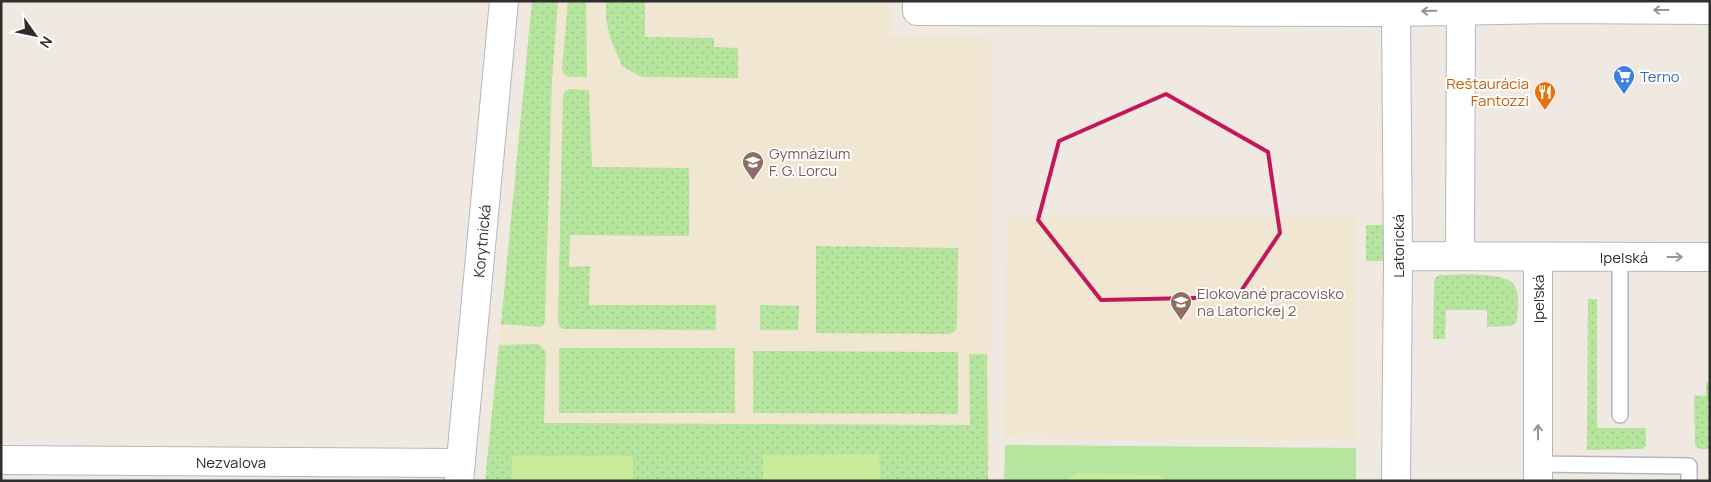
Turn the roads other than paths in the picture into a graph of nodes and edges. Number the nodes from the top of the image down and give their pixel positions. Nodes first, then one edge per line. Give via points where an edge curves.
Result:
1 (504, 1) edge
2 (916, 1) edge
3 (1505, 6) edge
4 (1698, 7) edge
5 (1461, 10) junction
6 (1396, 12) junction
7 (1398, 256) junction
8 (1460, 256) junction
9 (1538, 257) junction
10 (1620, 257) junction
11 (1710, 257) edge
12 (1620, 415) dead end
13 (1, 460) edge
14 (460, 472) edge
15 (1538, 472) edge
16 (1631, 473) edge
17 (1396, 481) edge
18 (1689, 481) edge

1 - 14 street, Korytnická
2 - 6 street via 917,11
4 -> 3 street
3 - 5 street
5 -> 6 street
5 - 8 street
6 - 7 street, Latorická
7 - 8 street, Ipeľská
7 - 17 street, Latorická
8 - 9 street, Ipeľská
9 - 10 street, Ipelská
15 -> 9 street, Ipeľská
10 -> 11 street, Ipelská
10 - 12 lane
13 - 14 street, Nezvalova
15 - 16 lane
16 - 18 lane via 1689,466

